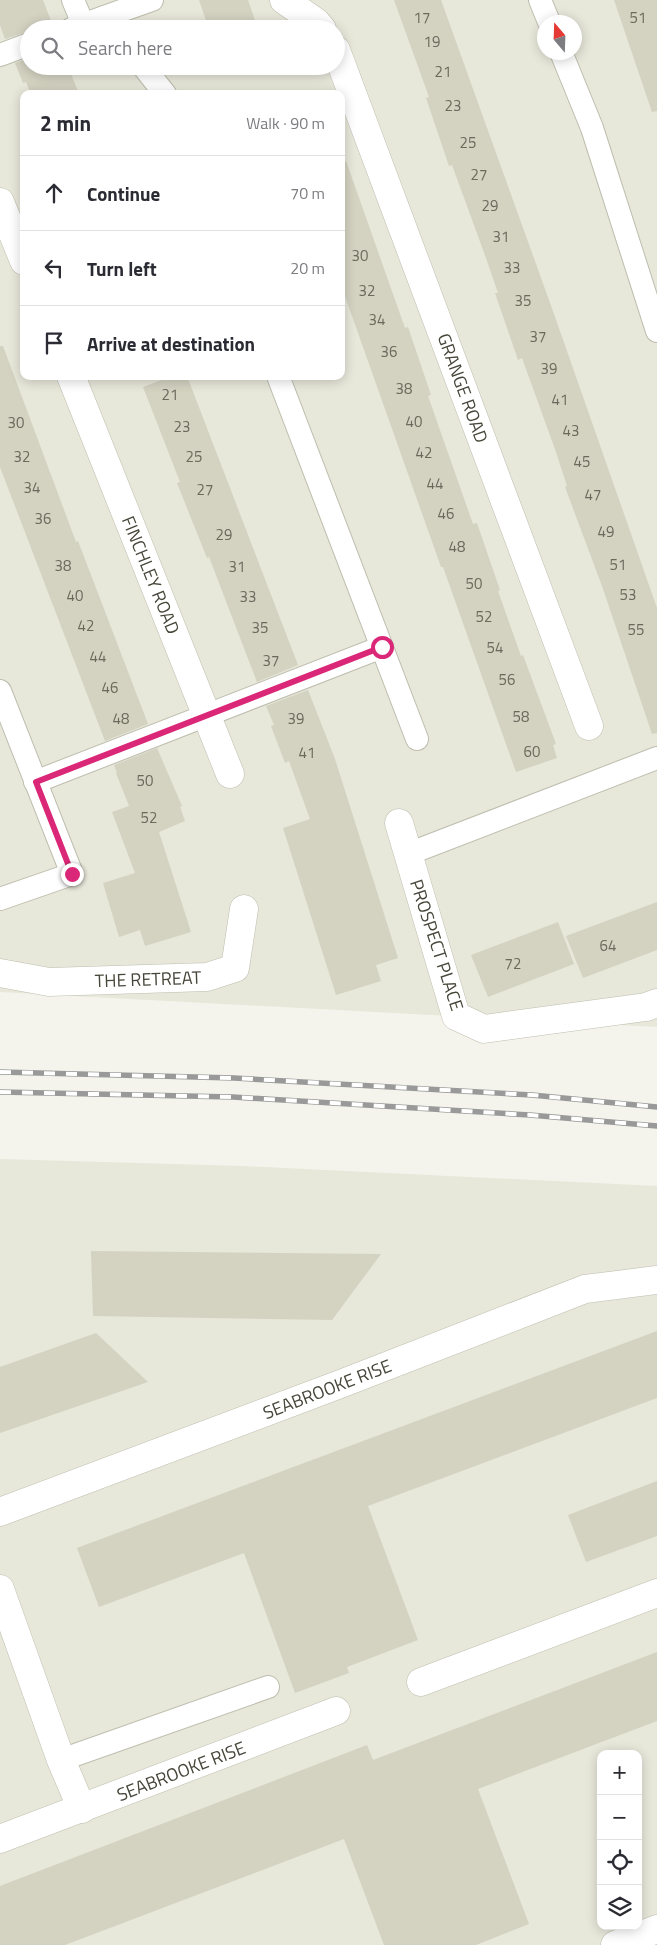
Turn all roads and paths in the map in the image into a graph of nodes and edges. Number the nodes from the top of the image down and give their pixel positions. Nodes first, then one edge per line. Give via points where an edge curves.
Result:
1 (73, 0) edge
2 (152, 0) edge
3 (284, 0) edge
4 (540, 0) edge
5 (546, 15) edge
6 (89, 20) edge
7 (105, 20) edge
8 (313, 20) edge
9 (20, 47) edge
10 (0, 55) edge
11 (564, 60) edge
12 (345, 74) edge
13 (150, 75) edge
14 (162, 90) edge
15 (0, 202) edge
16 (20, 251) edge
17 (657, 331) edge
18 (72, 380) edge
19 (280, 380) edge
20 (382, 647) junction
21 (0, 691) edge
22 (208, 714) junction
23 (589, 726) dead end
24 (417, 739) dead end
25 (657, 758) edge
26 (230, 774) dead end
27 (36, 782) junction
28 (399, 823) dead end
29 (408, 854) junction
30 (0, 899) edge
31 (244, 909) dead end
32 (0, 973) edge
33 (657, 1002) edge
34 (657, 1280) edge
35 (0, 1512) edge
36 (0, 1589) edge
37 (657, 1593) edge
38 (421, 1682) dead end
39 (268, 1687) dead end
40 (336, 1711) dead end
41 (61, 1760) junction
42 (82, 1809) junction
43 (0, 1839) edge
44 (657, 1929) edge
45 (616, 1945) edge

1 - 6 lane
2 - 7 lane
3 - 8 street
4 - 5 lane
9 - 10 lane
11 - 17 lane via 592,128
12 - 23 street, GRANGE ROAD
13 - 14 lane
15 - 16 street
18 - 22 street, FINCHLEY ROAD
19 - 20 lane
20 - 22 lane
20 - 24 lane
21 - 27 lane
22 - 26 street, FINCHLEY ROAD
22 - 27 lane
25 - 29 lane
27 - 30 lane via 72,874
28 - 29 street, PROSPECT PLACE
29 - 33 street, PROSPECT PLACE via 456,1016 484,1029 646,1007
31 - 32 street, THE RETREAT via 235,968 207,977 49,982
34 - 35 street, SEABROOKE RISE via 585,1288
36 - 41 street
37 - 38 street
39 - 41 lane
40 - 42 street, SEABROOKE RISE
41 - 42 street
42 - 43 street, SEABROOKE RISE
44 - 45 street

